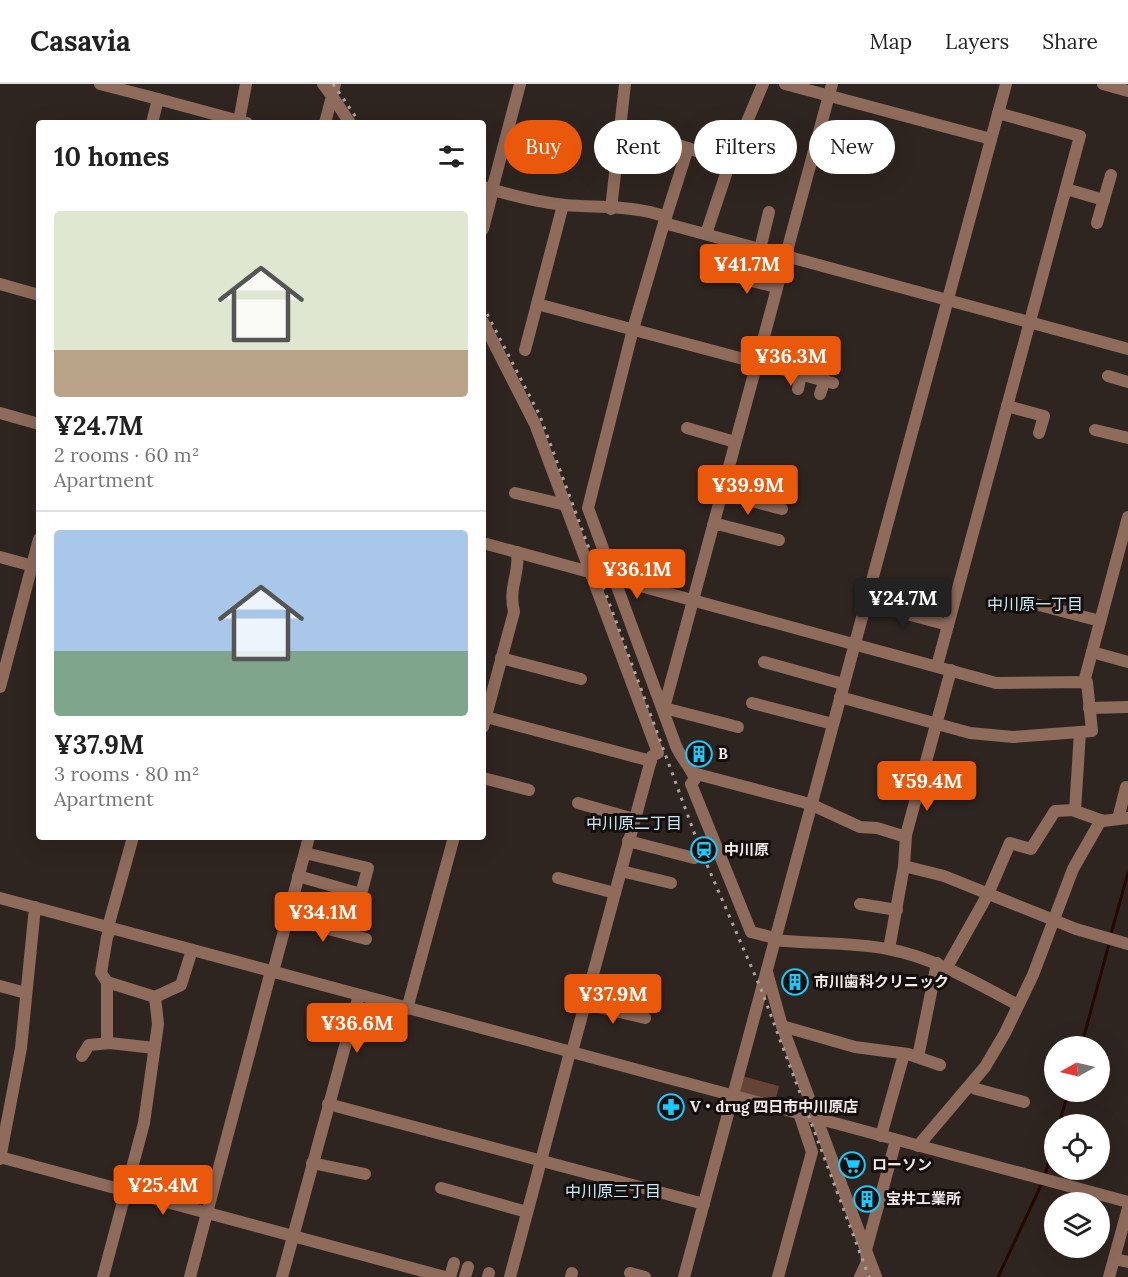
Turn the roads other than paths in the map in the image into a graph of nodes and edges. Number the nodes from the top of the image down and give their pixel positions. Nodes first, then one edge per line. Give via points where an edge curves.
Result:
1 (100, 84) edge
2 (246, 84) edge
3 (323, 84) edge
4 (520, 84) edge
5 (625, 84) edge
6 (764, 84) edge
7 (785, 84) edge
8 (1006, 84) edge
9 (1104, 84) edge
10 (333, 90) edge
11 (830, 90) edge
12 (1128, 91) edge
13 (158, 99) junction
14 (998, 113) junction
15 (153, 120) edge
16 (236, 120) edge
17 (243, 120) edge
18 (326, 120) edge
19 (348, 120) edge
20 (620, 120) edge
21 (748, 120) edge
22 (991, 139) junction
23 (682, 147) edge
24 (688, 148) junction
25 (694, 150) edge
26 (615, 174) edge
27 (726, 174) edge
28 (1111, 175) dead end
29 (489, 189) edge
30 (1066, 189) junction
31 (1104, 200) junction
32 (563, 205) junction
33 (611, 209) junction
34 (486, 210) edge
35 (770, 212) dead end
36 (665, 220) junction
37 (1097, 223) dead end
38 (706, 234) junction
39 (760, 249) junction
40 (784, 256) junction
41 (725, 274) dead end
42 (0, 284) edge
43 (776, 287) junction
44 (36, 294) edge
45 (948, 300) junction
46 (537, 304) junction
47 (1030, 322) junction
48 (486, 328) edge
49 (633, 329) junction
50 (1128, 349) edge
51 (525, 350) dead end
52 (756, 362) junction
53 (801, 374) junction
54 (1108, 376) dead end
55 (1128, 382) edge
56 (798, 389) dead end
57 (820, 394) dead end
58 (1007, 406) junction
59 (0, 413) edge
60 (36, 423) edge
61 (687, 428) dead end
62 (1095, 430) dead end
63 (1039, 433) dead end
64 (1128, 438) edge
65 (735, 442) junction
66 (514, 493) dead end
67 (722, 493) junction
68 (566, 505) junction
69 (782, 509) dead end
70 (1128, 517) edge
71 (713, 525) junction
72 (779, 540) dead end
73 (486, 544) edge
74 (1124, 546) edge
75 (36, 552) edge
76 (517, 552) junction
77 (0, 557) edge
78 (33, 566) junction
79 (589, 572) junction
80 (615, 578) junction
81 (693, 600) junction
82 (1020, 600) dead end
83 (866, 603) junction
84 (1100, 621) junction
85 (948, 625) junction
86 (855, 645) junction
87 (1092, 652) junction
88 (501, 658) junction
89 (764, 662) dead end
90 (1128, 662) edge
91 (937, 666) junction
92 (951, 670) junction
93 (581, 679) dead end
94 (1084, 682) junction
95 (843, 684) junction
96 (0, 687) edge
97 (840, 697) junction
98 (752, 703) dead end
99 (1128, 707) edge
100 (664, 708) junction
101 (1089, 708) junction
102 (486, 714) edge
103 (486, 722) edge
104 (832, 724) junction
105 (935, 724) junction
106 (738, 727) dead end
107 (1080, 732) junction
108 (651, 761) junction
109 (693, 773) junction
110 (486, 779) edge
111 (1126, 787) dead end
112 (529, 790) dead end
113 (578, 803) dead end
114 (810, 804) junction
115 (1075, 810) junction
116 (634, 819) junction
117 (1123, 819) edge
118 (1101, 820) junction
119 (906, 837) junction
120 (132, 840) edge
121 (308, 840) edge
122 (453, 840) edge
123 (628, 841) junction
124 (305, 853) junction
125 (694, 858) dead end
126 (904, 866) junction
127 (621, 871) junction
128 (298, 876) junction
129 (558, 878) dead end
130 (671, 883) dead end
131 (615, 893) junction
132 (987, 896) junction
133 (0, 898) edge
134 (860, 904) dead end
135 (35, 907) junction
136 (897, 910) junction
137 (287, 918) junction
138 (1053, 921) junction
139 (110, 928) junction
140 (366, 939) dead end
141 (775, 939) junction
142 (1128, 944) edge
143 (890, 949) junction
144 (192, 950) junction
145 (942, 965) junction
146 (272, 971) junction
147 (767, 972) junction
148 (107, 982) junction
149 (0, 986) edge
150 (26, 993) junction
151 (359, 995) junction
152 (155, 997) junction
153 (586, 1004) junction
154 (1018, 1005) junction
155 (407, 1009) junction
156 (645, 1018) dead end
157 (782, 1026) junction
158 (107, 1043) junction
159 (154, 1048) junction
160 (571, 1052) junction
161 (904, 1054) junction
162 (82, 1056) dead end
163 (918, 1057) junction
164 (940, 1065) dead end
165 (971, 1085) junction
166 (732, 1095) junction
167 (1024, 1102) dead end
168 (328, 1104) junction
169 (799, 1113) junction
170 (818, 1119) junction
171 (881, 1136) junction
172 (896, 1140) junction
173 (918, 1146) junction
174 (0, 1158) edge
175 (312, 1162) junction
176 (541, 1162) junction
177 (365, 1174) dead end
178 (441, 1188) dead end
179 (127, 1191) junction
180 (1128, 1202) edge
181 (704, 1204) junction
182 (1128, 1208) edge
183 (527, 1212) junction
184 (208, 1213) junction
185 (1125, 1234) edge
186 (293, 1236) junction
187 (866, 1250) junction
188 (1114, 1258) junction
189 (1128, 1262) edge
190 (454, 1263) dead end
191 (630, 1273) dead end
192 (422, 1274) edge
193 (103, 1277) edge
194 (190, 1277) edge
195 (282, 1277) edge
196 (445, 1277) edge
197 (450, 1277) edge
198 (510, 1277) edge
199 (645, 1277) edge
200 (684, 1277) edge
201 (778, 1277) edge
202 (860, 1277) edge
203 (876, 1277) edge
204 (1109, 1277) edge

1 - 13 street
2 - 17 street
3 - 10 street
4 - 29 street
5 - 20 street
6 - 21 street
7 - 11 street
8 - 14 street
9 - 12 street
10 - 18 street
10 - 19 street
11 - 22 street
11 - 40 street
13 - 15 street
13 - 16 street
14 - 22 street
14 - 30 street via 1080,136
22 - 45 street
23 - 24 street
24 - 25 street
24 - 36 street
26 - 33 street
27 - 38 street
28 - 31 street
29 - 32 street
29 - 34 street
30 - 31 street
30 - 47 street
31 - 37 street
32 - 33 street
32 - 46 street
33 - 36 street via 649,210
35 - 39 street
36 - 38 street
36 - 49 street
38 - 39 street
39 - 40 street
40 - 43 street
40 - 45 street
41 - 43 street
42 - 44 street
43 - 52 street
45 - 47 street
45 - 83 street
46 - 49 street
46 - 51 street
47 - 50 street
47 - 58 street
48 - 68 street via 535,424
49 - 52 street
49 - 80 street via 588,506
52 - 53 street
52 - 65 street
53 - 56 street
53 - 57 street via 829,381
54 - 55 street
58 - 63 street via 1044,416
58 - 85 street
59 - 60 street
61 - 65 street
62 - 64 street
65 - 67 street
66 - 68 street
67 - 69 street
67 - 71 street
68 - 79 street
70 - 74 street
71 - 72 street
71 - 81 street
73 - 76 street
74 - 84 street
75 - 78 street
76 - 79 street
76 - 88 street via 510,597 514,612
77 - 78 street
78 - 96 street
79 - 80 street
79 - 108 street via 658,753
80 - 81 street
80 - 100 street
81 - 86 street
81 - 100 street
82 - 84 street
83 - 85 street
83 - 86 street
84 - 87 street
85 - 91 street
86 - 91 street
86 - 95 street
87 - 90 street
87 - 94 street
88 - 93 street
88 - 102 street
89 - 95 street
91 - 92 street
92 - 94 street via 996,683
92 - 105 street
94 - 101 street
95 - 97 street
97 - 104 street
97 - 105 street
98 - 104 street
99 - 101 street
100 - 106 street
100 - 109 street via 681,757
101 - 107 street via 1092,731
103 - 108 street
104 - 114 street
105 - 107 street via 995,736
105 - 119 street
107 - 115 street
108 - 116 street
109 - 114 street
109 - 141 street via 691,784 751,932
110 - 112 street
111 - 117 street
113 - 116 street
114 - 119 street via 860,827
114 - 141 street
115 - 118 street
115 - 132 street via 1055,811 1031,849 1011,843
116 - 123 street
117 - 118 street
118 - 138 street via 1073,869
119 - 126 street
120 - 139 street
121 - 124 street
122 - 155 street
123 - 125 street
123 - 127 street
124 - 128 street
124 - 128 street via 368,868 361,894
126 - 132 street via 944,876
126 - 136 street
127 - 130 street
127 - 131 street
128 - 137 street
129 - 131 street
131 - 153 street
132 - 138 street
132 - 145 street
133 - 135 street
134 - 136 street
135 - 139 street
135 - 150 street
136 - 143 street
137 - 140 street
137 - 146 street
138 - 142 street
138 - 154 street
139 - 144 street
139 - 148 street via 101,973
141 - 143 street
141 - 147 street
143 - 145 street
144 - 146 street
144 - 152 street via 181,985
145 - 154 street
145 - 163 street
146 - 151 street
146 - 184 street
147 - 157 street
147 - 166 street
148 - 152 street
148 - 158 street
149 - 150 street
150 - 174 street via 15,1090
151 - 155 street
151 - 168 street
152 - 159 street via 158,1024
153 - 156 street
153 - 160 street
154 - 165 street via 986,1067
155 - 160 street
157 - 161 street via 855,1047
157 - 170 street
158 - 159 street
158 - 162 street via 86,1046
159 - 179 street via 144,1123
160 - 166 street
160 - 176 street
161 - 163 street
161 - 171 street
163 - 164 street
165 - 167 street
165 - 173 street
166 - 169 street
166 - 181 street
168 - 175 street
168 - 176 street
169 - 170 street
169 - 201 street via 812,1152
170 - 171 street
170 - 187 street
171 - 172 street
172 - 173 street
172 - 187 street
173 - 180 street
174 - 179 street
175 - 177 street
175 - 186 street
176 - 181 street
176 - 183 street
178 - 183 street
179 - 184 street
179 - 193 street
181 - 200 street
182 - 185 street
183 - 198 street
184 - 186 street
184 - 194 street
185 - 188 street
186 - 192 street
186 - 195 street
187 - 202 street via 867,1262
187 - 203 street
188 - 189 street
188 - 204 street
190 - 197 street
191 - 199 street
192 - 196 street

